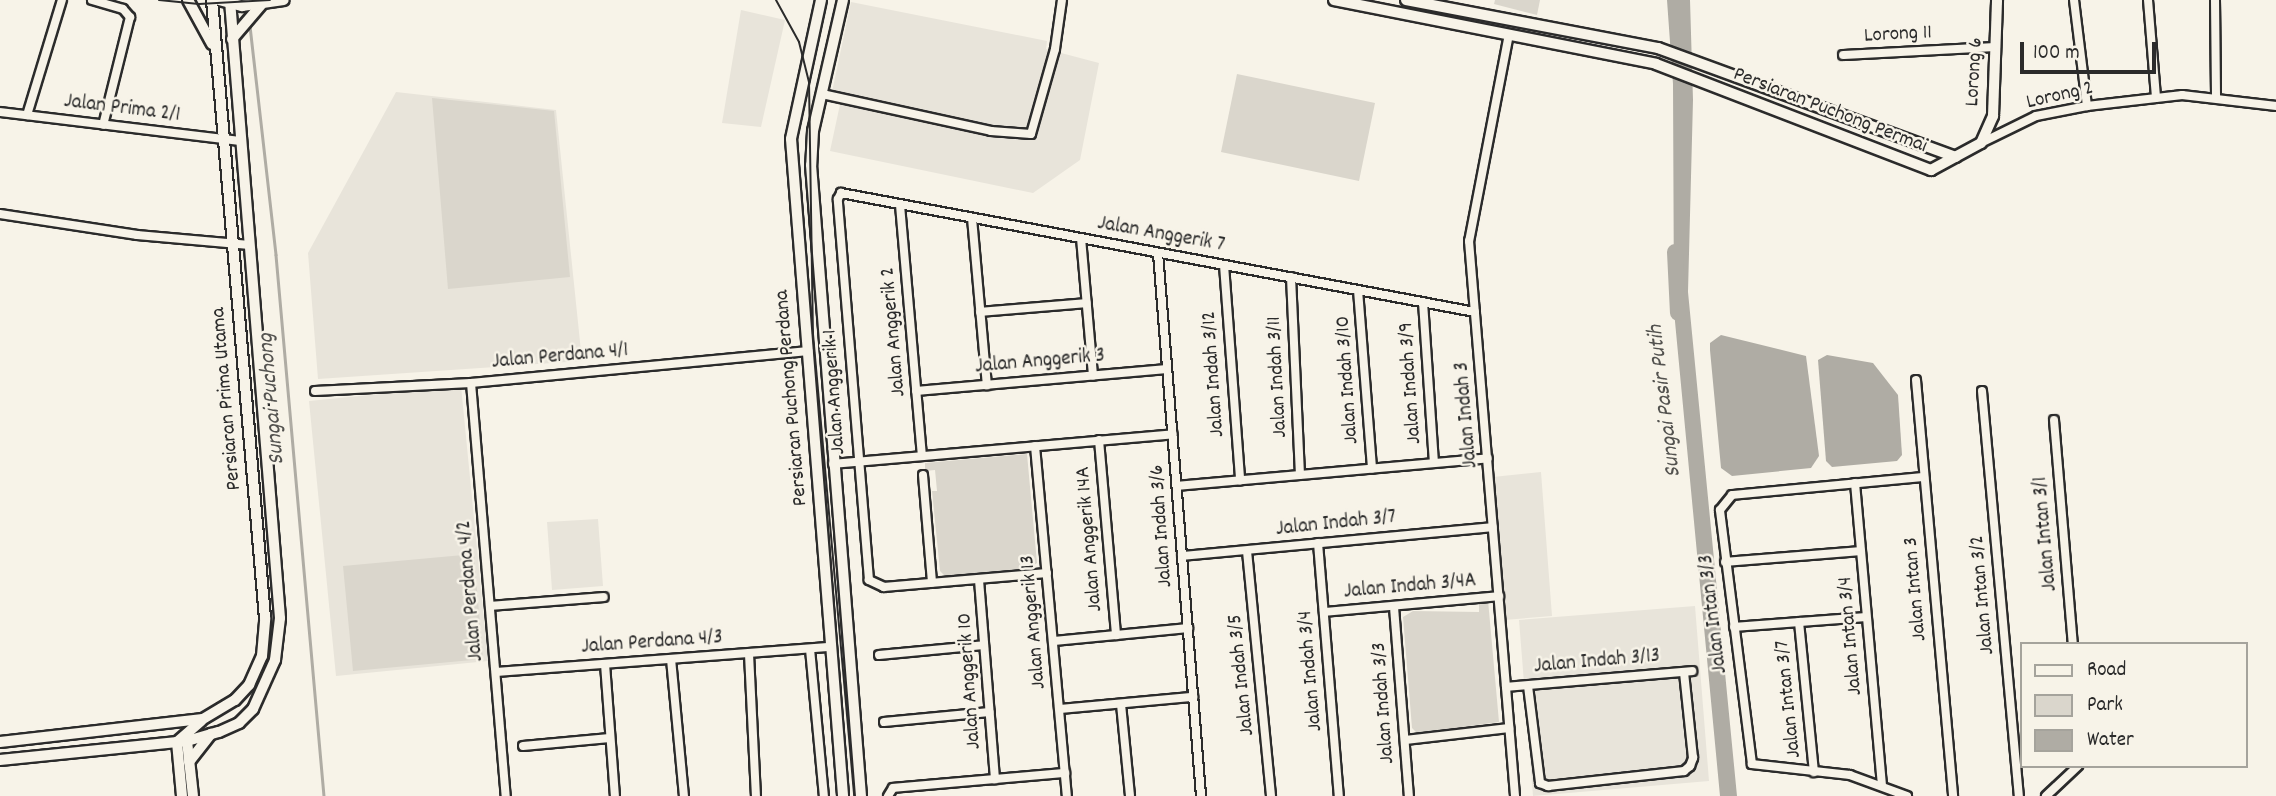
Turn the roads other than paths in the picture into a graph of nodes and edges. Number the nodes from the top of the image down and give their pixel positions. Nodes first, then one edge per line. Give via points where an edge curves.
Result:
1 (62, 0) edge
2 (92, 0) edge
3 (188, 0) edge
4 (212, 0) edge
5 (283, 0) edge
6 (821, 0) edge
7 (843, 0) edge
8 (1062, 0) edge
9 (1334, 0) edge
10 (1409, 0) edge
11 (1997, 0) edge
12 (2074, 0) edge
13 (2148, 0) edge
14 (2215, 0) edge
15 (230, 2) edge
16 (261, 5) junction
17 (1456, 6) edge
18 (1378, 9) junction
19 (1451, 23) junction
20 (1555, 27) junction
21 (1510, 34) junction
22 (232, 39) junction
23 (1996, 47) junction
24 (216, 53) junction
25 (1843, 55) dead end
26 (822, 94) junction
27 (2216, 97) junction
28 (2156, 98) junction
29 (2087, 106) junction
30 (2276, 106) edge
31 (0, 112) edge
32 (27, 116) junction
33 (103, 125) junction
34 (223, 139) junction
35 (240, 141) junction
36 (1981, 143) junction
37 (1956, 157) junction
38 (841, 193) joint
39 (900, 205) junction
40 (0, 214) edge
41 (972, 218) junction
42 (1081, 238) junction
43 (233, 244) junction
44 (250, 245) junction
45 (1158, 253) junction
46 (1224, 265) junction
47 (1291, 277) junction
48 (1358, 290) junction
49 (1423, 302) junction
50 (1087, 303) junction
51 (981, 312) junction
52 (1475, 312) junction
53 (808, 351) junction
54 (1167, 369) junction
55 (1093, 375) junction
56 (1916, 380) dead end
57 (471, 383) junction
58 (987, 385) junction
59 (315, 391) dead end
60 (916, 391) junction
61 (1982, 391) dead end
62 (2054, 420) dead end
63 (1173, 434) junction
64 (1099, 440) junction
65 (1035, 446) junction
66 (922, 456) junction
67 (1488, 458) junction
68 (858, 461) junction
69 (1434, 463) junction
70 (833, 464) junction
71 (1372, 468) junction
72 (923, 475) dead end
73 (1300, 475) junction
74 (1923, 477) junction
75 (1240, 480) junction
76 (1855, 483) junction
77 (1177, 486) junction
78 (1493, 527) junction
79 (1318, 543) junction
80 (1247, 551) junction
81 (1861, 551) junction
82 (1182, 556) junction
83 (1725, 562) junction
84 (1047, 573) junction
85 (979, 580) junction
86 (932, 583) junction
87 (1499, 596) junction
88 (604, 597) dead end
89 (490, 606) junction
90 (1394, 607) junction
91 (1324, 612) junction
92 (1866, 617) junction
93 (1799, 622) junction
94 (1734, 626) junction
95 (1188, 628) junction
96 (1116, 635) junction
97 (1054, 641) junction
98 (2073, 642) edge
99 (984, 645) junction
100 (831, 648) junction
101 (810, 649) junction
102 (749, 654) junction
103 (878, 655) dead end
104 (671, 659) junction
105 (605, 664) junction
106 (496, 672) junction
107 (1528, 685) junction
108 (1506, 687) junction
109 (1193, 697) junction
110 (1121, 704) junction
111 (1060, 709) junction
112 (990, 712) junction
113 (203, 719) junction
114 (884, 722) dead end
115 (154, 727) junction
116 (1508, 728) junction
117 (211, 734) junction
118 (610, 738) junction
119 (182, 740) junction
120 (1405, 740) junction
121 (0, 742) edge
122 (154, 743) junction
123 (523, 746) dead end
124 (0, 760) edge
125 (184, 762) junction
126 (2076, 768) edge
127 (1814, 772) junction
128 (1065, 773) junction
129 (995, 779) junction
130 (1882, 785) junction
131 (890, 792) edge
132 (182, 796) edge
133 (193, 796) edge
134 (506, 796) edge
135 (615, 796) edge
136 (684, 796) edge
137 (756, 796) edge
138 (824, 796) edge
139 (843, 796) edge
140 (861, 796) edge
141 (1067, 796) edge
142 (1130, 796) edge
143 (1201, 796) edge
144 (1271, 796) edge
145 (1339, 796) edge
146 (1409, 796) edge
147 (1515, 796) edge
148 (1907, 796) edge
149 (1953, 796) edge
150 (2019, 796) edge
151 (2046, 796) edge

1 - 32 street
2 - 33 street via 123,9 130,17
3 - 24 main road
4 - 24 main road, Persiaran Prima Utama
5 - 16 main road
6 - 53 main road, Persiaran Puchong Perdana via 790,139
7 - 26 main road, Persiaran Puchong Perdana
8 - 26 street via 1055,49 1031,134 991,131
9 - 18 main road, Persiaran Puchong Permai
10 - 17 main road, Persiaran Puchong Permai
10 - 18 main road
10 - 19 main road
11 - 23 main road, Lorong 6
12 - 29 street
13 - 28 street
14 - 27 street
15 - 16 main road
15 - 22 main road, Persiaran Prima Utama
16 - 22 main road
17 - 20 main road, Persiaran Puchong Permai
17 - 21 main road
18 - 19 main road, Persiaran Puchong Permai
19 - 21 main road, Persiaran Puchong Permai
20 - 21 main road via 1519,27
20 - 37 main road, Persiaran Puchong Permai via 1699,62
21 - 37 main road, Persiaran Puchong Permai via 1671,70 1921,169 1931,170
21 - 52 street, Jalan Indah 3 via 1469,241
22 - 35 main road, Persiaran Prima Utama
23 - 25 street, Lorong 11
23 - 36 main road, Lorong 6 via 1993,116
24 - 34 main road, Persiaran Prima Utama
26 - 70 main road, Persiaran Puchong Perdana via 811,165
27 - 28 street, Lorong 2
27 - 30 street, Lorong 2
28 - 29 street, Lorong 2
29 - 36 street, Lorong 2 via 2036,116
31 - 32 street, Jalan Prima 2/1
32 - 33 street, Jalan Prima 2/1
33 - 34 street, Jalan Prima 2/1
34 - 35 street, Jalan Prima 2/1
34 - 43 main road, Persiaran Prima Utama
35 - 44 main road, Persiaran Prima Utama
36 - 37 main road
38 - 39 street, Jalan Anggerik 7
38 - 68 street, Jalan Anggerik 1
39 - 41 street, Jalan Anggerik 7
39 - 60 street, Jalan Anggerik 2
40 - 43 street
41 - 42 street, Jalan Anggerik 7
41 - 51 street
42 - 45 street, Jalan Anggerik 7
42 - 50 street
43 - 44 street
43 - 113 main road, Persiaran Prima Utama via 265,618 262,656 249,685 235,700
44 - 117 main road, Persiaran Prima Utama via 280,618 275,660 253,709 239,723
45 - 46 street, Jalan Anggerik 7
45 - 54 street, Jalan Indah 3/6
46 - 47 street, Jalan Anggerik 7
46 - 75 street, Jalan Indah 3/12
47 - 48 street, Jalan Anggerik 7
47 - 73 street, Jalan Indah 3/11
48 - 49 street, Jalan Anggerik 7
48 - 71 street, Jalan Indah 3/10
49 - 52 street, Jalan Anggerik 7
49 - 69 street, Jalan Indah 3/9
50 - 51 street
50 - 55 street
51 - 58 street
52 - 67 street, Jalan Indah 3
53 - 57 street, Jalan Perdana 4/1
53 - 100 main road, Persiaran Puchong Perdana
54 - 55 street, Jalan Anggerik 3
54 - 63 street, Jalan Indah 3/6
55 - 58 street, Jalan Anggerik 3
56 - 74 street, Jalan Intan 3
57 - 59 street, Jalan Perdana 4/1
57 - 89 street, Jalan Perdana 4/2
58 - 60 street, Jalan Anggerik 3
60 - 66 street, Jalan Anggerik 2
61 - 150 street, Jalan Intan 3/2
62 - 98 street, Jalan Intan 3/1
63 - 64 street
63 - 77 street, Jalan Indah 3/6
64 - 65 street
64 - 96 street, Jalan Anggerik 14A
65 - 66 street
65 - 84 street, Jalan Anggerik 13
66 - 68 street
67 - 69 street
67 - 78 street, Jalan Indah 3
68 - 70 street
68 - 86 street, Jalan Anggerik 1 via 869,580 876,586
69 - 71 street
70 - 140 main road, Persiaran Puchong Perdana
71 - 73 street
72 - 86 street
73 - 75 street
74 - 76 street, Jalan Intan 3/3
74 - 149 street, Jalan Intan 3
75 - 77 street
76 - 81 street, Jalan Intan 3/4
76 - 83 street, Jalan Intan 3/3 via 1732,495 1720,510
77 - 82 street, Jalan Indah 3/6
78 - 79 street, Jalan Indah 3/7
78 - 87 street, Jalan Indah 3
79 - 80 street, Jalan Indah 3/7
79 - 91 street, Jalan Indah 3/4
80 - 82 street, Jalan Indah 3/7
80 - 144 street, Jalan Indah 3/5
81 - 83 street
81 - 92 street, Jalan Intan 3/4
82 - 95 street, Jalan Indah 3/6
83 - 94 street, Jalan Intan 3/3
84 - 85 street
84 - 97 street, Jalan Anggerik 13
85 - 86 street
85 - 99 street, Jalan Anggerik 10
87 - 90 street, Jalan Indah 3/4A
87 - 108 street, Jalan Indah 3
88 - 89 street
89 - 106 street, Jalan Perdana 4/2
90 - 91 street, Jalan Indah 3/4A
90 - 120 street, Jalan Indah 3/3
91 - 145 street, Jalan Indah 3/4
92 - 93 street
92 - 130 street, Jalan Intan 3/4
93 - 94 street
93 - 127 street, Jalan Intan 3/7
94 - 127 street, Jalan Intan 3/3 via 1748,758 1758,766
95 - 96 street
95 - 109 street, Jalan Indah 3/6
96 - 97 street
97 - 111 street, Jalan Anggerik 13
99 - 103 street
99 - 112 street, Jalan Anggerik 10
100 - 101 street, Jalan Perdana 4/3
100 - 139 main road, Persiaran Puchong Perdana
101 - 102 street, Jalan Perdana 4/3
101 - 138 street
102 - 104 street, Jalan Perdana 4/3
102 - 137 street
104 - 105 street, Jalan Perdana 4/3
104 - 136 street
105 - 106 street, Jalan Perdana 4/3
105 - 118 street
106 - 134 street, Jalan Perdana 4/2
107 - 107 street, Jalan Indah 3/13 via 1540,783 1548,786 1684,771 1693,758 1688,672
107 - 108 street, Jalan Indah 3/13
108 - 116 street, Jalan Indah 3
109 - 110 street
109 - 143 street, Jalan Indah 3/6
110 - 111 street
110 - 142 street
111 - 128 street, Jalan Anggerik 13
112 - 114 street
112 - 129 street, Jalan Anggerik 10
113 - 115 main road, Persiaran Prima Utama
113 - 119 main road
115 - 119 main road
115 - 121 main road, Persiaran Prima Utama
116 - 120 street
116 - 147 street, Jalan Indah 3
117 - 119 main road, Persiaran Prima Utama
117 - 125 main road
118 - 123 street
118 - 135 street
119 - 122 main road, Persiaran Prima Utama
119 - 125 main road
120 - 146 street, Jalan Indah 3/3
122 - 124 main road, Persiaran Prima Utama
122 - 125 main road
125 - 132 main road
125 - 133 main road
126 - 151 street
127 - 130 street, Jalan Intan 3/3
128 - 129 street
128 - 141 street, Jalan Anggerik 13
129 - 131 street
130 - 148 street, Jalan Intan 3/3

